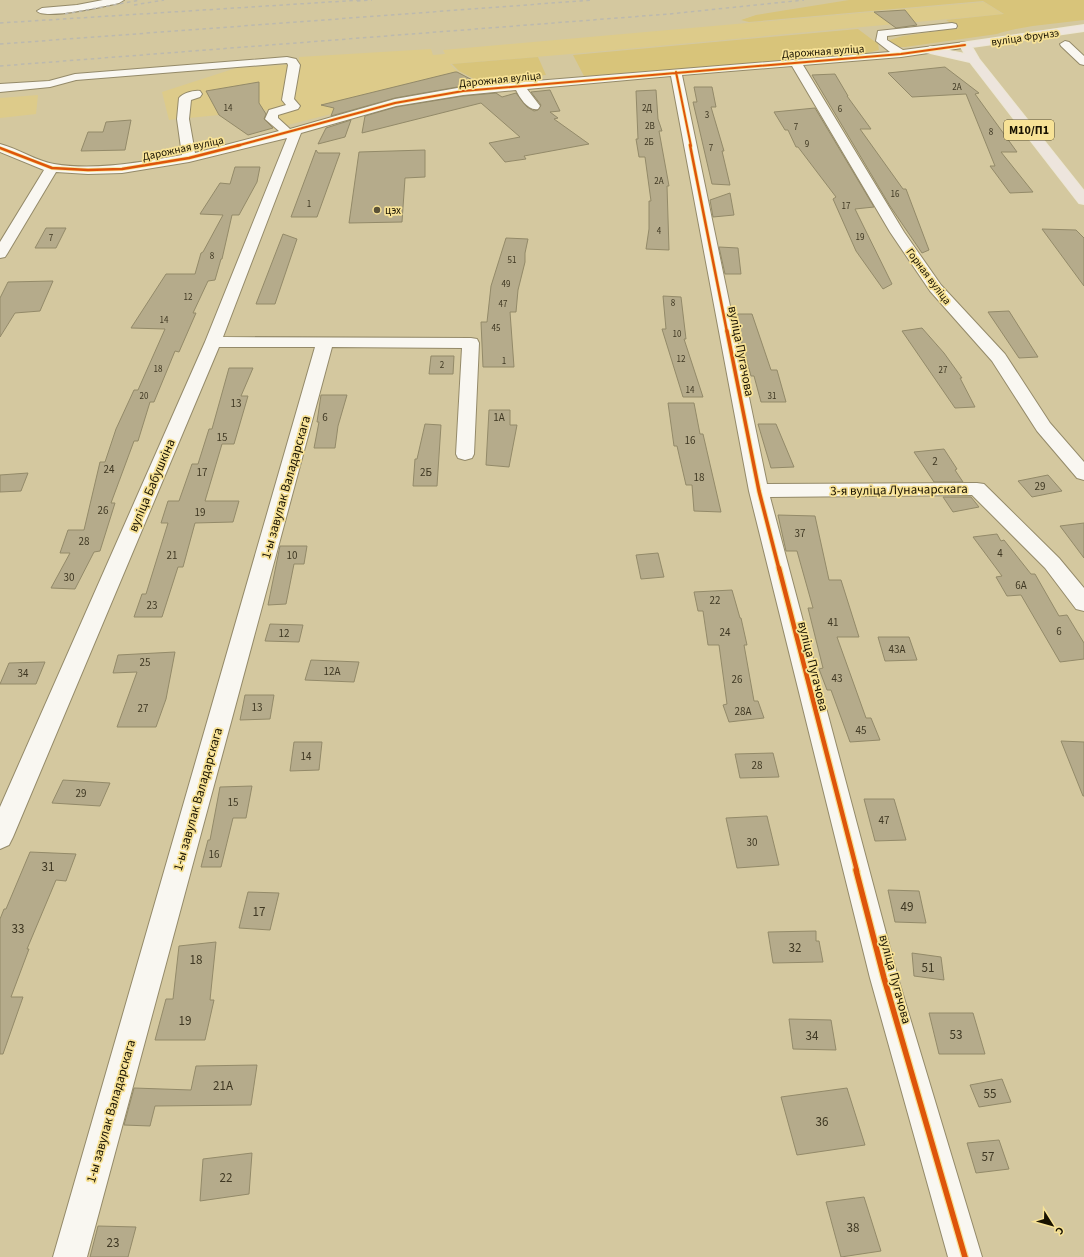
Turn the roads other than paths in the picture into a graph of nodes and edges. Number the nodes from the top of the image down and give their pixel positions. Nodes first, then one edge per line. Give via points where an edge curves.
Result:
1 (120, 0) edge
2 (42, 11) dead end
3 (952, 26) dead end
4 (1084, 28) edge
5 (1078, 43) dead end
6 (965, 45) junction
7 (930, 50) junction
8 (901, 54) junction
9 (974, 60) junction
10 (795, 62) junction
11 (1084, 62) edge
12 (676, 72) junction
13 (520, 86) junction
14 (0, 88) edge
15 (196, 94) dead end
16 (534, 106) dead end
17 (292, 133) junction
18 (0, 148) edge
19 (188, 158) junction
20 (52, 168) junction
21 (1084, 200) edge
22 (0, 254) edge
23 (213, 342) junction
24 (325, 342) junction
25 (465, 454) dead end
26 (1084, 474) edge
27 (759, 491) junction
28 (1084, 603) edge
29 (0, 836) edge
30 (70, 1257) edge
31 (965, 1257) edge

1 - 2 street via 78,8
3 - 8 street via 882,33 881,41
4 - 6 main road, вуліца Фрунзэ
5 - 11 street via 1065,44
6 - 7 street, Дарожная вуліца
6 - 9 main road, М10/П1
7 - 8 street, Дарожная вуліца
7 - 9 main road
8 - 10 street, Дарожная вуліца
9 - 21 main road, М10/П1
10 - 12 street, Дарожная вуліца
10 - 26 street, Горная вуліца via 897,232 935,288 999,358 1043,427
12 - 13 street, Дарожная вуліца
12 - 27 street, вуліца Пугачова
13 - 16 street
13 - 17 street, Дарожная вуліца via 463,91 395,103
14 - 17 street via 50,84 75,77 287,60 292,61 294,65 288,100 294,106 273,113 270,119
15 - 19 street via 185,98 183,119
17 - 19 street, Дарожная вуліца
17 - 23 street, вуліца Бабушкіна
18 - 20 street, Дарожная вуліца
19 - 20 street, Дарожная вуліца via 122,169
20 - 22 street
23 - 24 street
23 - 29 street, вуліца Бабушкіна
24 - 25 street via 470,342
24 - 30 street, 1-ы завулак Валадарскага
27 - 28 street, 3-я вуліца Луначарскага via 977,488 1052,563
27 - 31 street, вуліца Пугачова via 884,978

